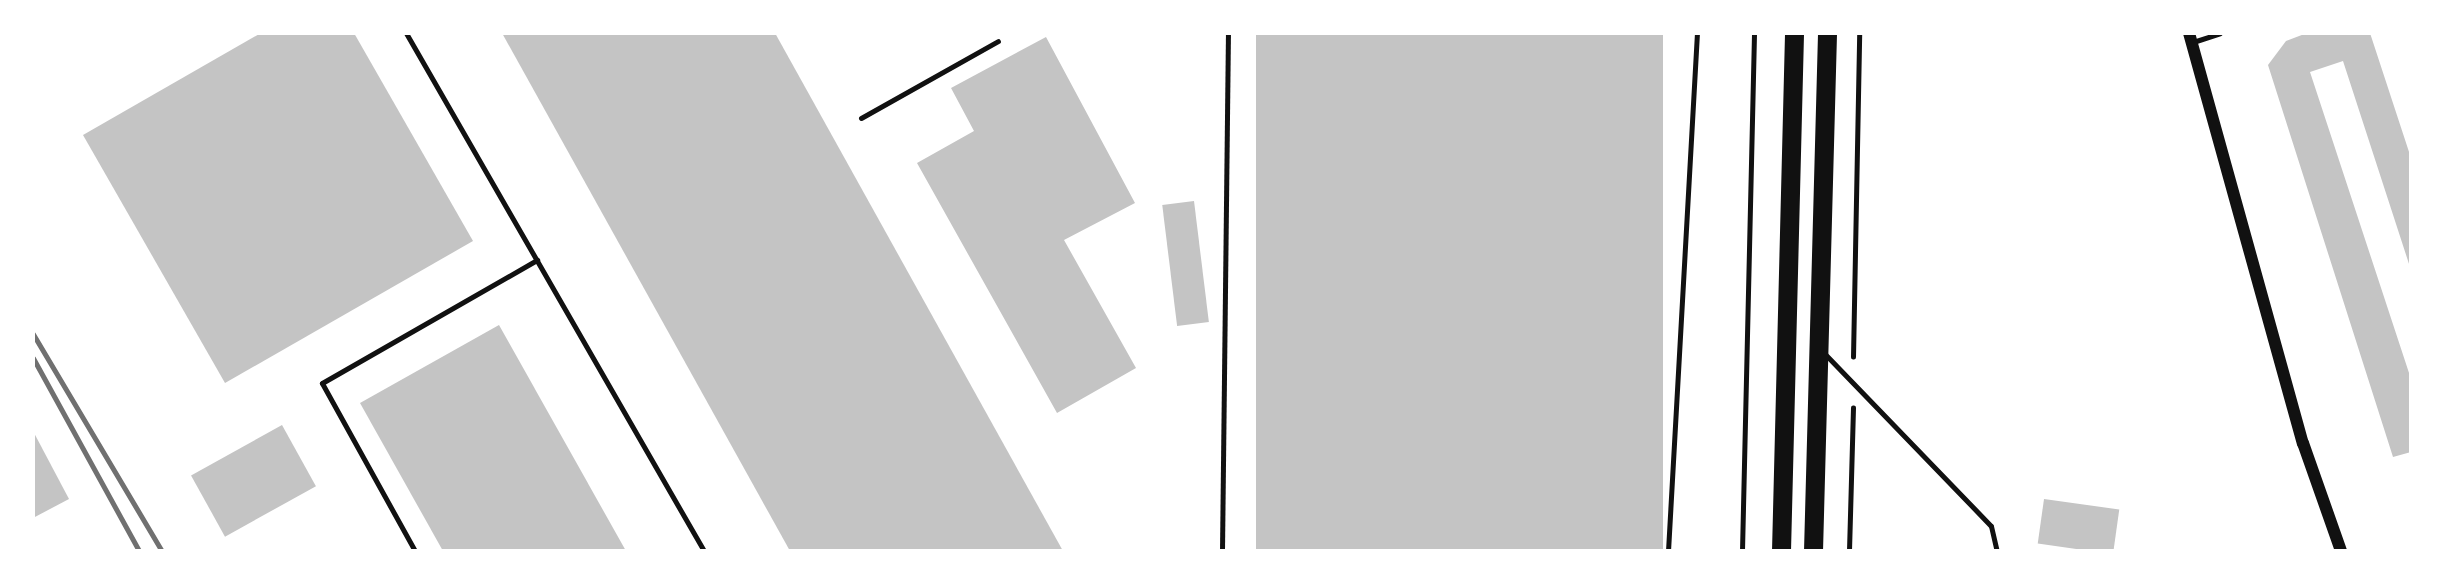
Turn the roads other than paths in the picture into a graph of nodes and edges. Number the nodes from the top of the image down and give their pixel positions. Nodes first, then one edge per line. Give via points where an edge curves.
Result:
1 (406, 33) edge
2 (1228, 33) edge
3 (1697, 33) edge
4 (1794, 33) edge
5 (1827, 33) edge
6 (2220, 33) edge
7 (2190, 38) edge
8 (998, 41) dead end
9 (861, 118) dead end
10 (537, 260) junction
11 (1818, 346) junction
12 (415, 551) edge
13 (704, 551) edge
14 (1222, 551) edge
15 (1668, 551) edge
16 (1781, 551) edge
17 (1813, 551) edge
18 (1997, 551) edge
19 (2341, 551) edge

1 - 10 lane
2 - 14 lane
3 - 15 lane
4 - 16 highway
5 - 11 highway
6 - 7 lane
7 - 19 street via 2303,443
8 - 9 lane
10 - 12 lane via 322,383
10 - 13 lane
11 - 17 highway
11 - 18 lane via 1991,526

